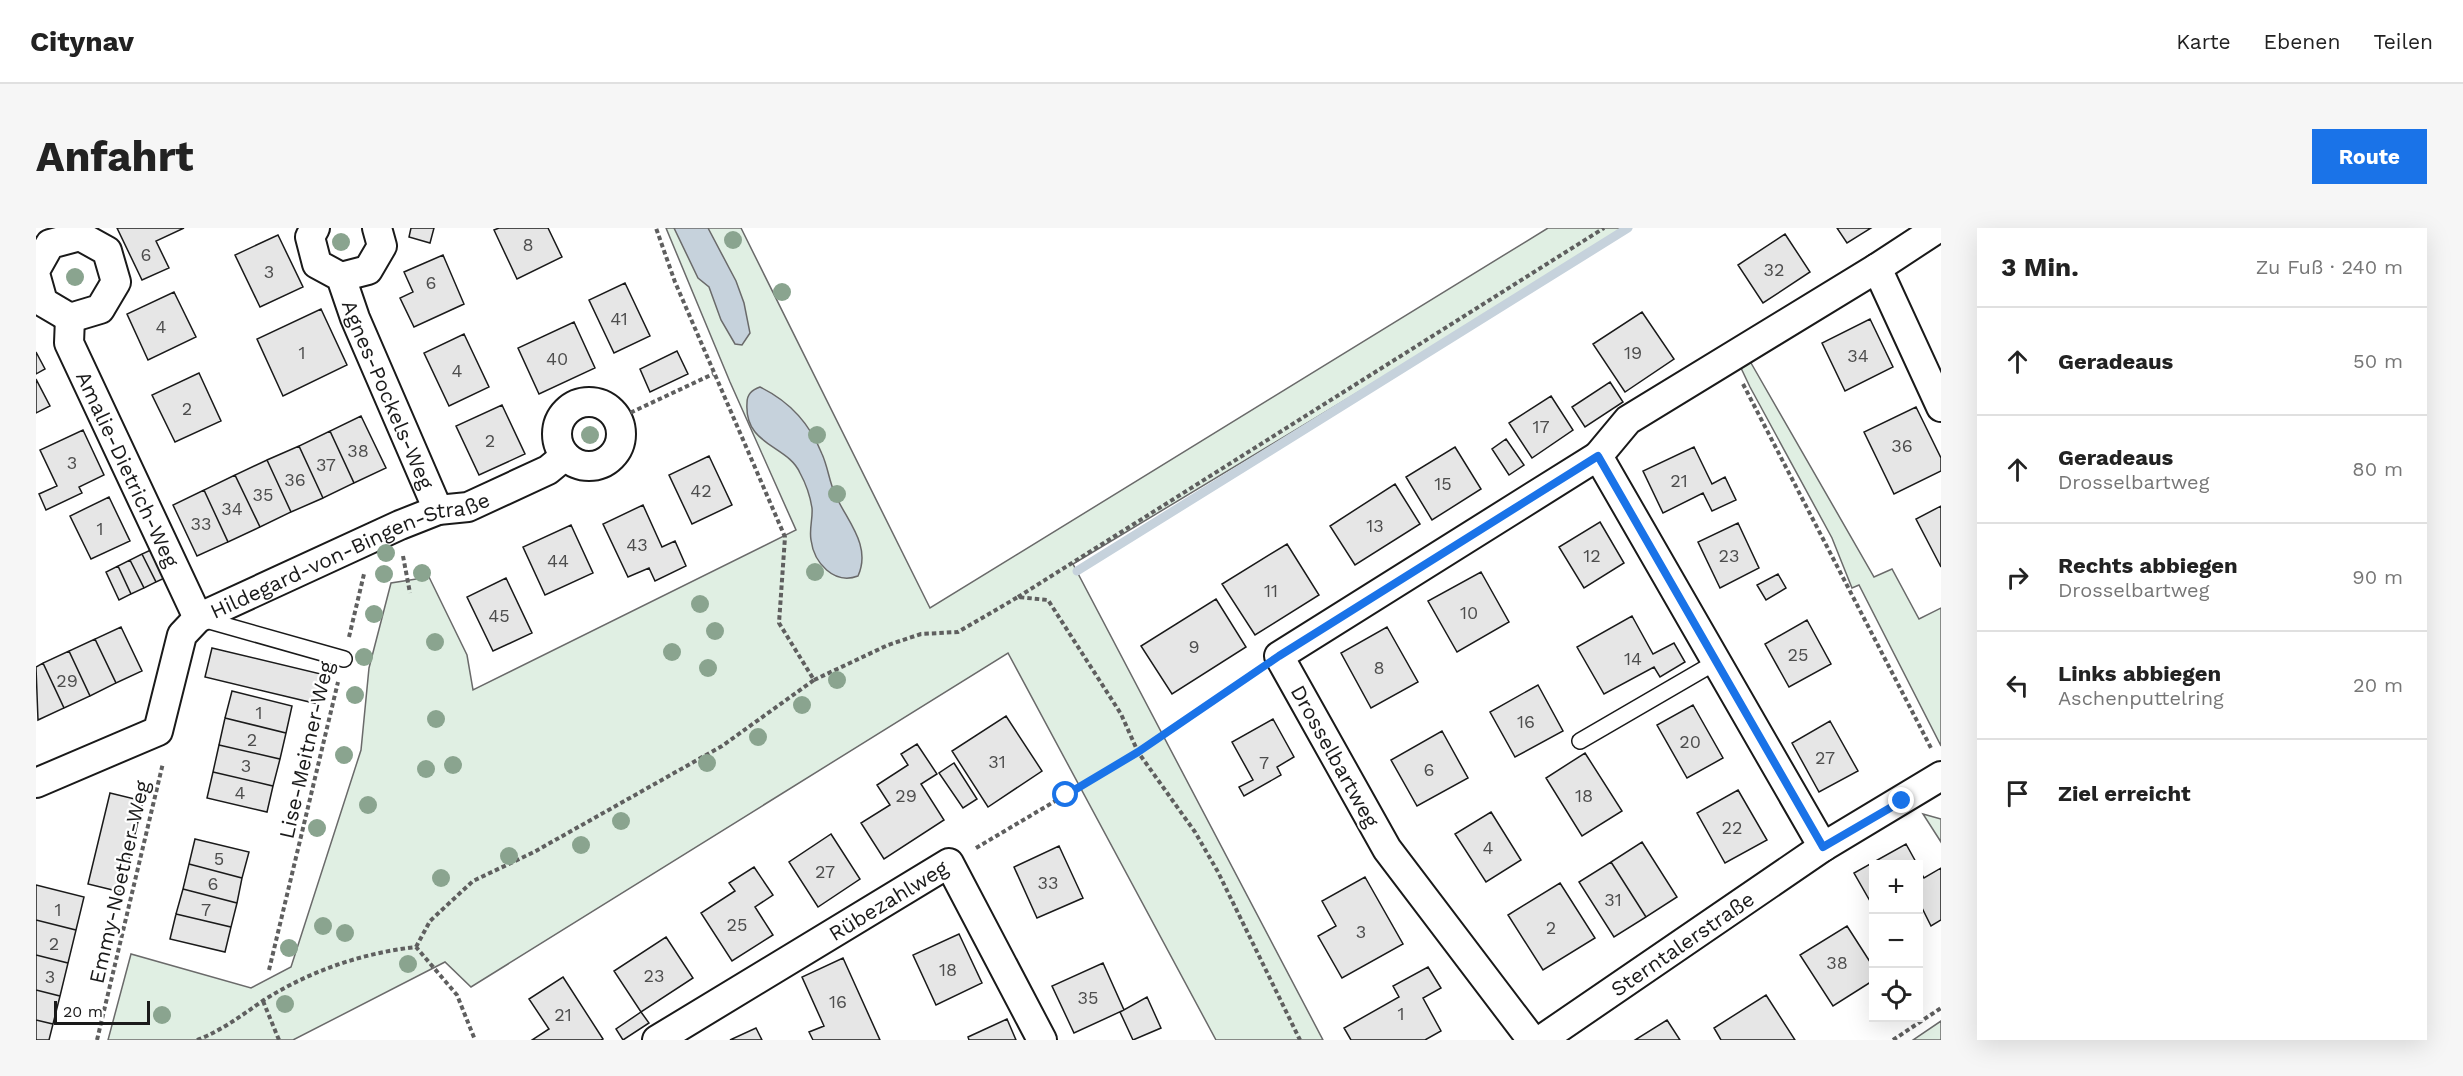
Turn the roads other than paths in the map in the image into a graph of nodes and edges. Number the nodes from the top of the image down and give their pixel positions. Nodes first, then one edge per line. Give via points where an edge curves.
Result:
1 (315, 228) edge
2 (377, 228) edge
3 (1938, 228) edge
4 (1877, 268) junction
5 (36, 269) edge
6 (36, 277) edge
7 (341, 277) junction
8 (70, 318) junction
9 (1941, 407) edge
10 (565, 456) junction
11 (1598, 456) junction
12 (438, 510) junction
13 (198, 618) junction
14 (344, 659) road end
15 (1716, 662) junction
16 (1580, 741) dead end
17 (1937, 764) edge
18 (36, 783) edge
19 (1823, 847) junction
20 (657, 1040) edge
21 (1042, 1040) edge
22 (1532, 1040) edge
23 (1541, 1040) edge

1 - 7 street, Agnes-Pockels-Weg via 310,237 317,264
2 - 7 street, Agnes-Pockels-Weg via 382,246 368,270
3 - 4 street
4 - 9 street
4 - 11 street via 1628,420
5 - 8 street via 50,244 80,236 108,251 116,282 100,309
6 - 8 street via 43,302
7 - 12 street, Agnes-Pockels-Weg
8 - 13 street, Amalie-Dietrich-Weg via 69,343
10 - 10 street via 556,432 567,409 591,400 614,411 623,435 612,458 588,467
10 - 12 street, Hildegard-von-Bingen-Straße via 548,470 468,507
11 - 15 street
11 - 22 street, Drosselbartweg via 1279,656 1387,849
12 - 13 street, Hildegard-von-Bingen-Straße
13 - 14 lane
13 - 18 street, Hildegard-von-Bingen-Straße via 183,635 158,731
15 - 16 lane
15 - 19 street
17 - 19 street, Sterntalerstraße
19 - 23 street, Sterntalerstraße
20 - 21 street, Rübezahlweg via 949,863

